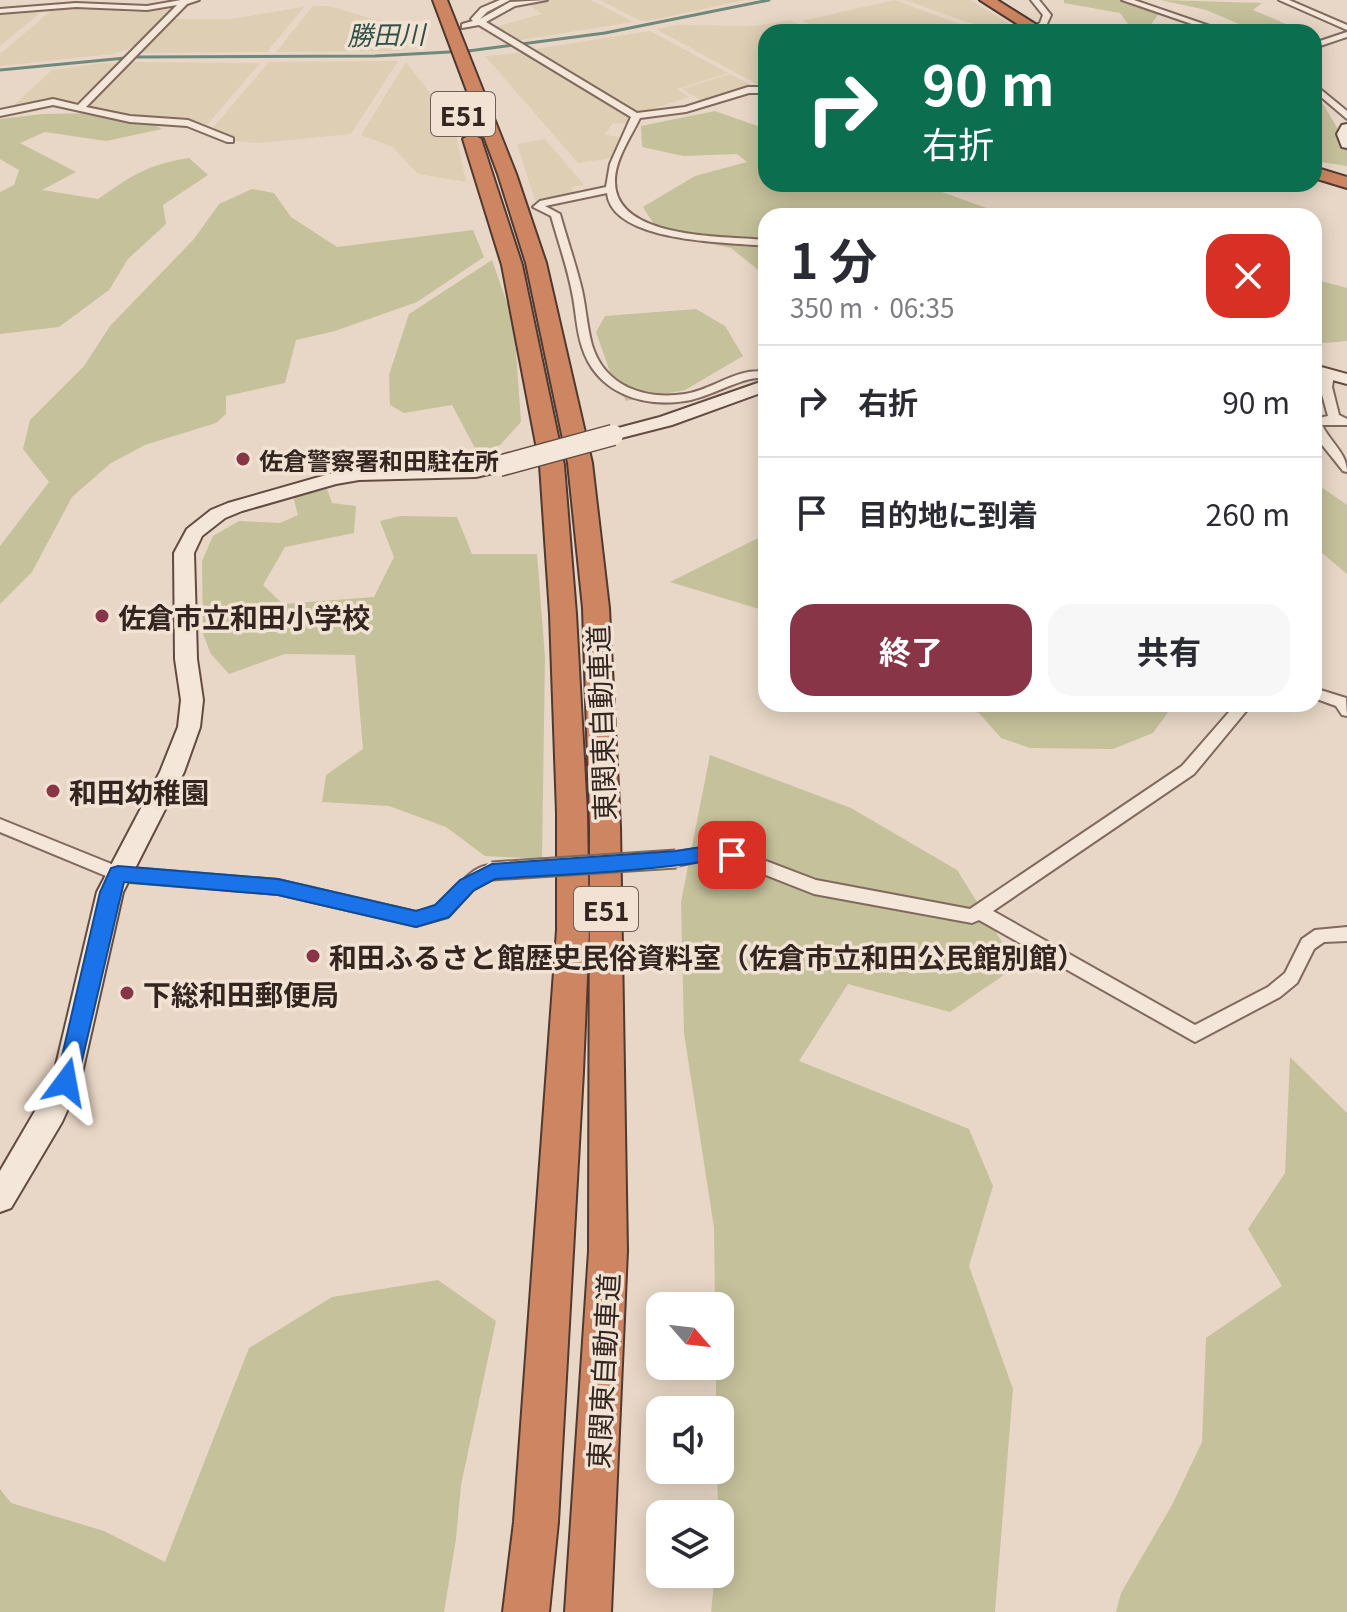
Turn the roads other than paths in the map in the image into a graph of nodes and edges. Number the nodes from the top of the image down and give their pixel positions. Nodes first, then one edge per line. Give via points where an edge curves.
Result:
1 (195, 0) edge
2 (506, 0) edge
3 (543, 0) edge
4 (987, 0) edge
5 (1035, 0) edge
6 (1126, 0) edge
7 (1283, 0) edge
8 (183, 4) junction
9 (443, 8) edge
10 (0, 11) edge
11 (478, 23) junction
12 (1030, 24) edge
13 (1043, 24) edge
14 (1199, 24) edge
15 (465, 26) dead end
16 (1347, 28) edge
17 (1347, 34) edge
18 (1322, 43) edge
19 (758, 90) edge
20 (1322, 94) edge
21 (79, 109) junction
22 (0, 113) edge
23 (636, 116) junction
24 (1347, 116) edge
25 (464, 117) dead end
26 (1347, 128) edge
27 (230, 140) dead end
28 (1347, 144) edge
29 (1322, 175) edge
30 (1347, 183) edge
31 (610, 189) junction
32 (510, 214) junction
33 (758, 242) edge
34 (1322, 372) edge
35 (758, 373) edge
36 (1322, 375) edge
37 (1347, 379) edge
38 (758, 388) edge
39 (1322, 420) edge
40 (1342, 422) edge
41 (1322, 437) edge
42 (1347, 468) edge
43 (1322, 696) edge
44 (1347, 711) edge
45 (1238, 712) edge
46 (0, 825) edge
47 (118, 874) junction
48 (978, 911) junction
49 (1347, 934) edge
50 (0, 1198) edge
51 (526, 1612) edge
52 (588, 1612) edge

1 - 8 street
2 - 11 street via 477,15
3 - 11 street via 505,6
4 - 12 highway
5 - 13 street via 1047,15
6 - 14 street
7 - 16 street
8 - 10 street
8 - 21 street
9 - 32 highway, 東関東自動車道 / E51
11 - 15 street
11 - 23 street
17 - 18 street
19 - 23 street
20 - 24 street
21 - 22 street via 41,103
21 - 27 street via 188,123
23 - 31 street via 610,177
25 - 32 highway, 東関東自動車道 / E51
26 - 28 street
29 - 30 highway
31 - 33 street via 617,209 633,224
31 - 35 street via 538,207 555,214 589,353 608,382 631,397 677,402
32 - 51 highway, 東関東自動車道 / E51 via 552,465 572,813 566,1057
32 - 52 highway, 東関東自動車道 / E51 via 569,403 596,608 605,827 608,1251
34 - 37 street
36 - 40 street via 1334,417
38 - 47 street, bridge via 666,421 499,466 359,474 218,514 194,533 184,562 192,713 172,772
39 - 40 street
41 - 42 street
43 - 44 street via 1341,702
45 - 48 street via 1188,770
46 - 47 street
47 - 48 street, bridge via 278,887 416,919 442,912 467,885 492,871 715,852 814,887 972,916
47 - 50 street via 66,1082
48 - 49 street via 1195,1034 1274,992 1291,978 1308,944 1321,935

